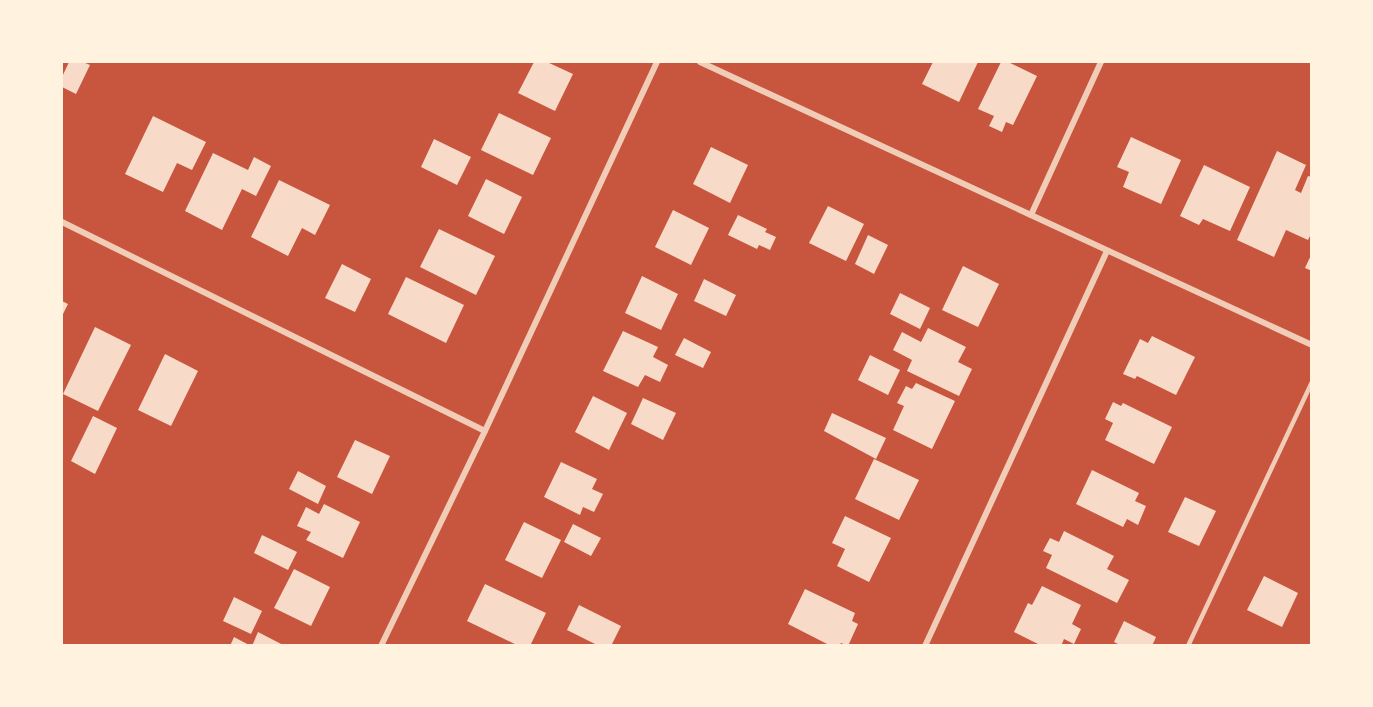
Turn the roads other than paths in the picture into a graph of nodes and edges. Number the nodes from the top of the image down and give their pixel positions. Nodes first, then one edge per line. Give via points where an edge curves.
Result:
1 (657, 62) edge
2 (700, 62) edge
3 (1101, 62) edge
4 (1031, 215) junction
5 (62, 222) edge
6 (1107, 251) junction
7 (1311, 345) edge
8 (1311, 382) edge
9 (485, 431) junction
10 (381, 645) edge
11 (925, 645) edge
12 (1188, 645) edge

1 - 9 street
2 - 4 street
3 - 4 street
4 - 6 street
5 - 9 street
6 - 7 street
6 - 11 street
8 - 12 lane
9 - 10 street

